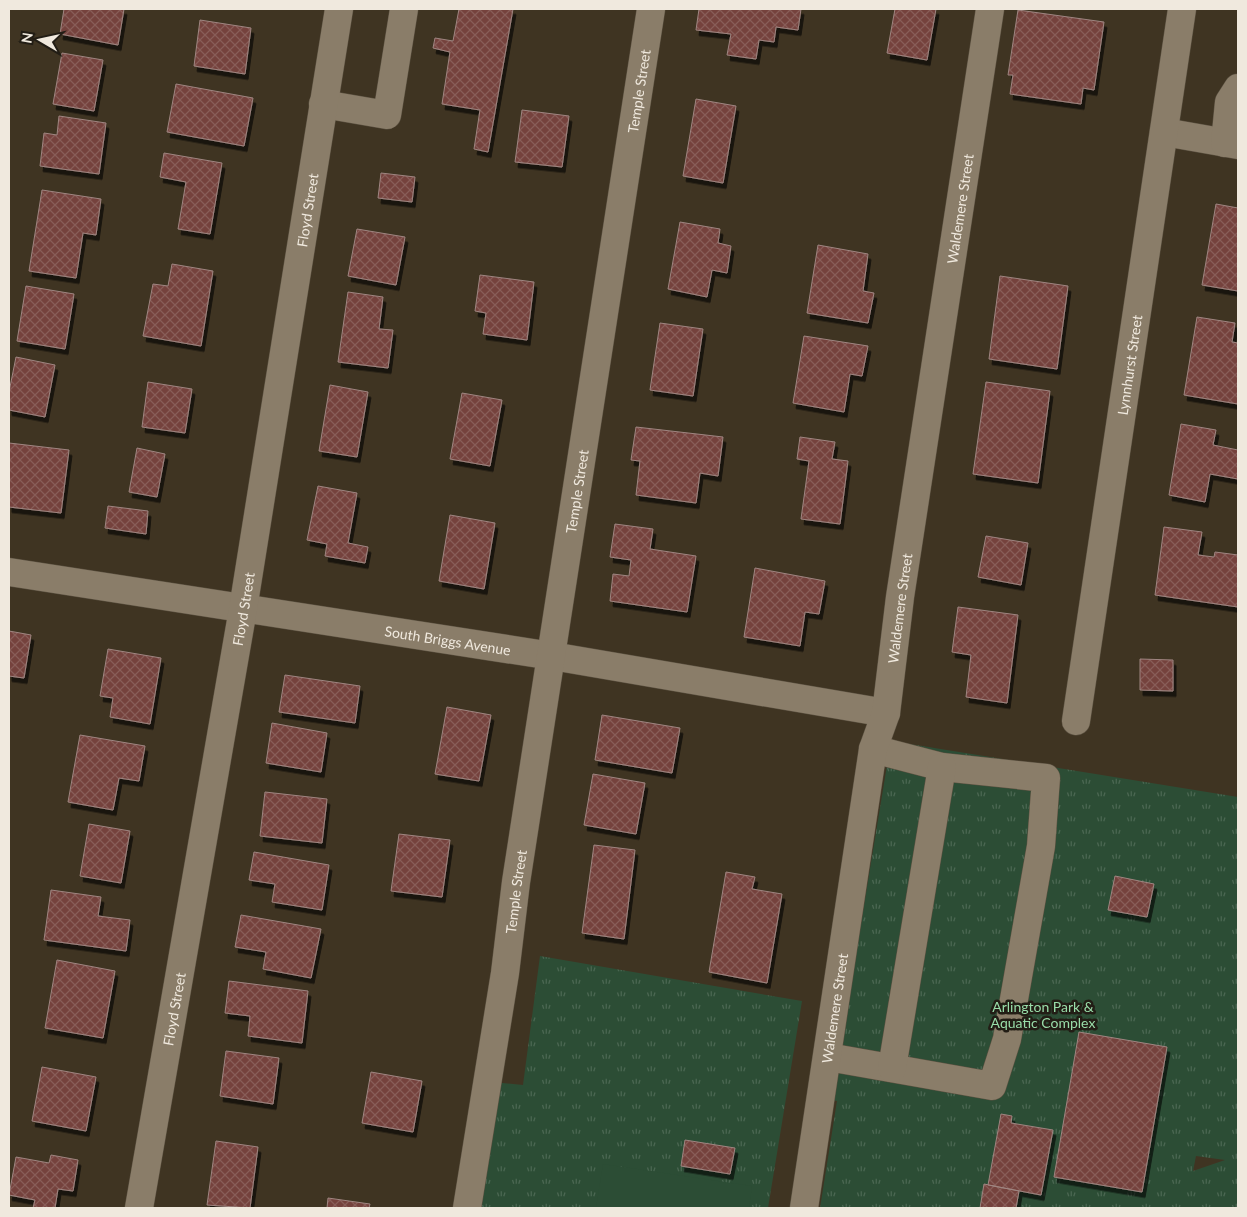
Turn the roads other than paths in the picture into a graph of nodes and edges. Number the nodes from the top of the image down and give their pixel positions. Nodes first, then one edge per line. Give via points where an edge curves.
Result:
1 (339, 9) edge
2 (404, 9) edge
3 (651, 9) edge
4 (990, 9) edge
5 (1182, 9) edge
6 (1238, 88) edge
7 (323, 104) junction
8 (1164, 132) junction
9 (1232, 144) edge
10 (9, 572) edge
11 (242, 609) junction
12 (552, 656) junction
13 (886, 713) junction
14 (1076, 721) dead end
15 (873, 749) junction
16 (942, 767) junction
17 (828, 1057) junction
18 (892, 1068) junction
19 (139, 1208) edge
20 (467, 1208) edge
21 (804, 1208) edge

1 - 7 street, Floyd Street
2 - 7 street via 386,115
3 - 12 street, Temple Street
4 - 13 street, Waldemere Street via 900,596
5 - 8 street, Lynnhurst Street
6 - 9 street via 1230,102
7 - 11 street, Floyd Street
8 - 9 street
8 - 14 street, Lynnhurst Street
10 - 11 street, South Briggs Avenue
11 - 12 street, South Briggs Avenue
11 - 19 street, Floyd Street
12 - 13 street, South Briggs Avenue
12 - 20 street, Temple Street
13 - 15 street, Waldemere Street
15 - 16 street
15 - 17 street, Waldemere Street
16 - 18 street
16 - 18 street via 1046,778 1040,846 1007,1039 992,1086
17 - 18 street
17 - 21 street, Waldemere Street

